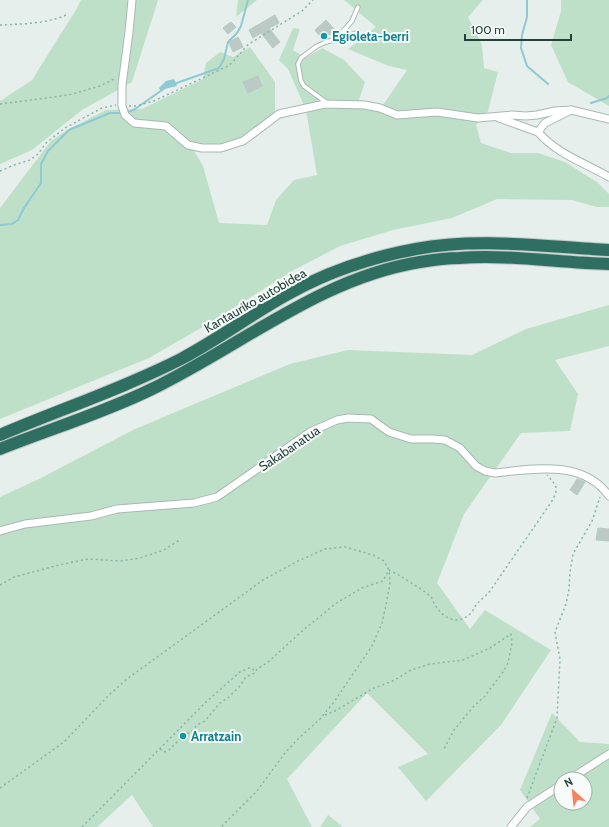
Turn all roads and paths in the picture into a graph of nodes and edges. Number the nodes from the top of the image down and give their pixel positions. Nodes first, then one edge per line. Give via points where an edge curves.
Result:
1 (132, 0) edge
2 (313, 0) edge
3 (358, 7) dead end
4 (68, 14) dead end
5 (0, 25) edge
6 (348, 36) dead end
7 (336, 39) junction
8 (123, 75) junction
9 (0, 104) edge
10 (328, 104) junction
11 (123, 110) junction
12 (571, 110) junction
13 (495, 116) junction
14 (609, 119) edge
15 (538, 132) junction
16 (0, 171) edge
17 (609, 177) edge
18 (609, 250) edge
19 (609, 264) edge
20 (0, 435) edge
21 (0, 449) edge
22 (542, 469) junction
23 (604, 488) junction
24 (609, 496) edge
25 (0, 531) edge
26 (181, 539) dead end
27 (389, 570) junction
28 (0, 585) edge
29 (255, 673) junction
30 (323, 715) junction
31 (160, 749) junction
32 (444, 749) dead end
33 (609, 754) edge
34 (582, 771) edge
35 (0, 788) edge
36 (553, 790) edge
37 (526, 809) junction
38 (82, 827) edge
39 (220, 827) edge
40 (511, 827) edge

1 - 8 street
2 - 11 path via 302,11 249,44 228,66 154,101
3 - 7 lane via 352,21
4 - 5 path via 36,22
6 - 7 lane
7 - 10 lane via 317,46 301,58 298,64 304,86
8 - 9 path via 100,86 69,95
8 - 11 street
10 - 11 street via 279,114 243,141 221,148 188,145 166,126 134,123
10 - 13 street via 365,105 397,115 437,112 478,118
11 - 16 path via 105,107 92,113 54,136 34,158
12 - 13 street via 526,116
12 - 14 street
12 - 15 street via 545,123
13 - 15 street
15 - 17 street via 555,148
18 - 20 highway, Kantauriko autobidea via 458,243 417,248 376,258 339,270 291,292 183,357 145,376
19 - 21 highway, Kantauriko autobidea via 459,258 419,262 380,271 346,283 299,306 151,390
22 - 23 street, Sakabanatua via 561,468 578,472
22 - 25 street, Sakabanatua via 495,473 485,471 476,466 460,448 445,440 411,439 390,432 371,419 348,418 310,432 217,497 194,503 117,509 91,516 25,524
22 - 27 path via 556,486 557,492 490,591 466,617 453,621 447,618 435,606 431,596
23 - 24 street, Sakabanatua
23 - 37 path via 592,521 574,554 566,604 555,632 560,659 557,718 528,792
26 - 28 path via 164,550 140,558 120,561 88,559 59,564 14,577
27 - 29 path via 383,581 362,588 325,612
27 - 30 path via 390,584 382,623 372,646
27 - 35 path via 384,561 345,546 325,549 270,576 127,679 64,742
29 - 31 path via 246,677 205,721 183,736 169,750 164,752
29 - 31 path via 249,668 240,672 193,714
30 - 32 path via 411,670 430,664 463,660 490,648 511,634 508,663 503,672 454,730
30 - 39 path via 285,753 257,791
31 - 38 path
33 - 34 street
36 - 37 street
37 - 40 street

